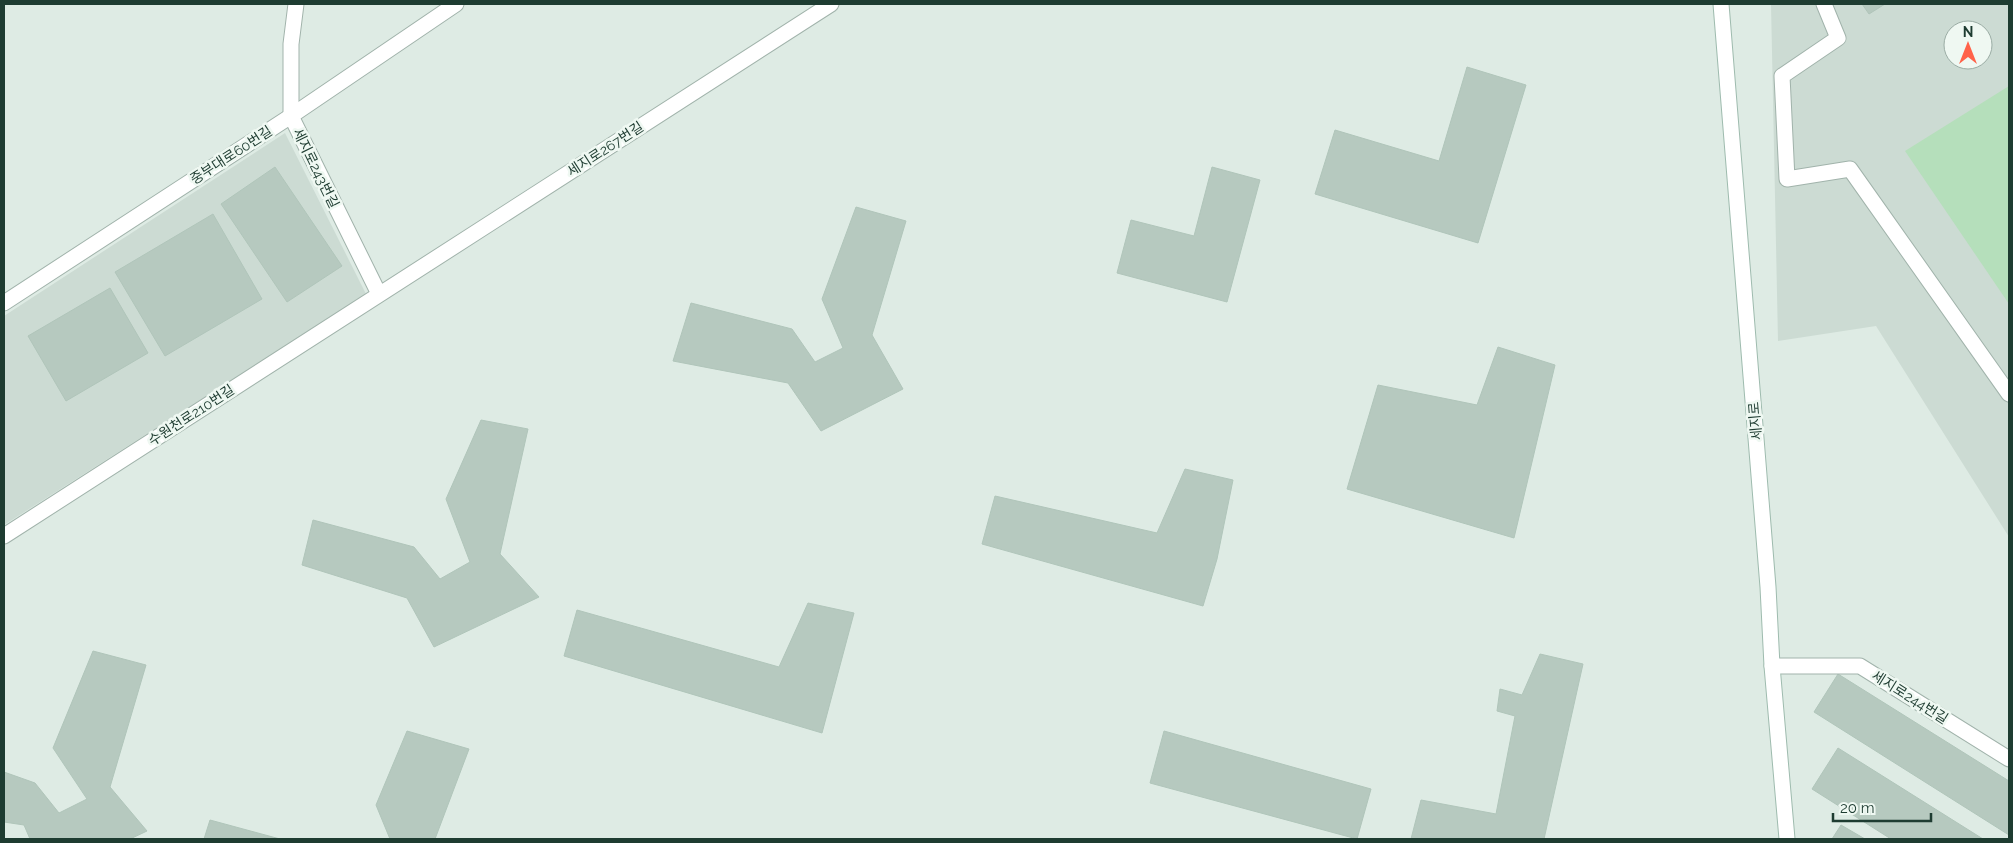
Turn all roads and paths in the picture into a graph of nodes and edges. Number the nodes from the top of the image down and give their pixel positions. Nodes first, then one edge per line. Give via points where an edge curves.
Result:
1 (296, 4) edge
2 (456, 4) edge
3 (831, 4) edge
4 (1721, 4) edge
5 (1824, 4) edge
6 (291, 116) junction
7 (379, 294) junction
8 (4, 303) edge
9 (2009, 394) edge
10 (4, 536) edge
11 (1772, 666) junction
12 (2009, 760) edge
13 (1787, 839) edge

1 - 6 street, 세지로243번길
2 - 6 street, 중부대로60번길
3 - 7 street, 세지로267번길
4 - 11 street, 세지로
5 - 9 street via 1838,38 1782,76 1787,179 1850,169
6 - 7 street, 세지로243번길
6 - 8 street, 중부대로60번길
7 - 10 street, 수원천로210번길
11 - 12 street, 세지로244번길 via 1860,666
11 - 13 street, 세지로

